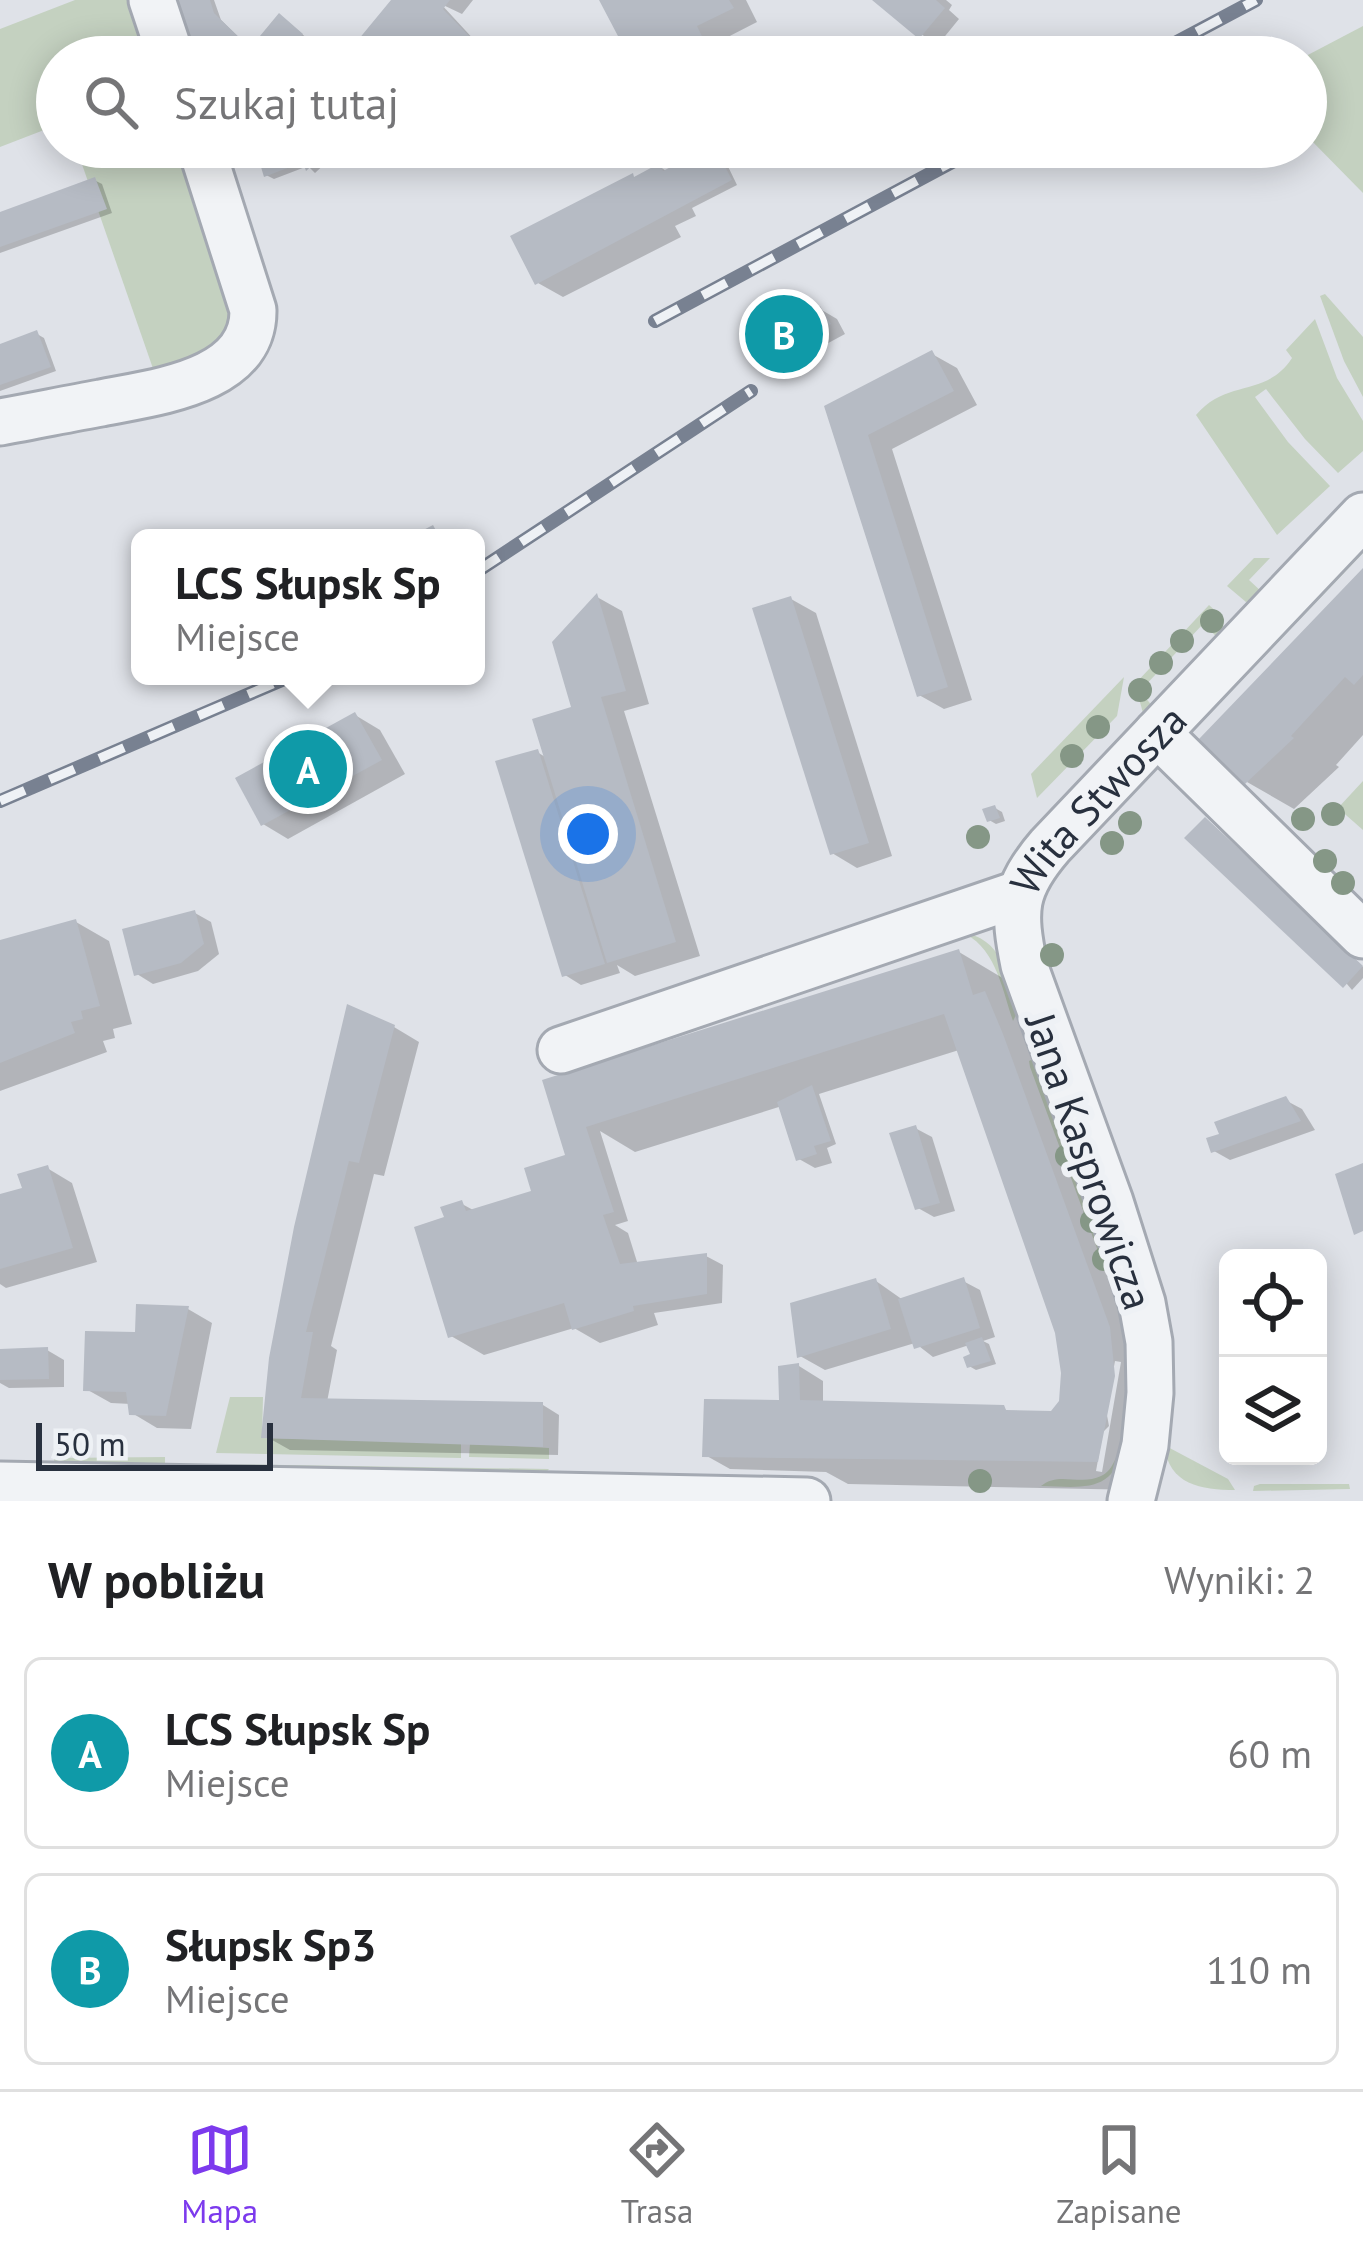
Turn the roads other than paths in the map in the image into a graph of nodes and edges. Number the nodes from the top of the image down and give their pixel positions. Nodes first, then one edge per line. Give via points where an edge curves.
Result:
1 (152, 0) edge
2 (164, 36) edge
3 (208, 168) edge
4 (0, 422) edge
5 (1363, 516) edge
6 (1157, 733) junction
7 (1018, 894) junction
8 (1363, 935) edge
9 (561, 1050) dead end
10 (0, 1485) edge
11 (66, 1494) edge
12 (263, 1496) edge
13 (807, 1501) edge
14 (1131, 1501) edge

1 - 2 street
3 - 4 street via 254,310 242,346 221,367 176,388
5 - 6 street, Wita Stwosza
6 - 7 street, Wita Stwosza via 1050,846
6 - 8 street
7 - 9 street, Wita Stwosza
7 - 14 street, Jana Kasprowicza via 1024,965 1142,1303 1146,1435
10 - 11 street
11 - 12 street
12 - 13 street

